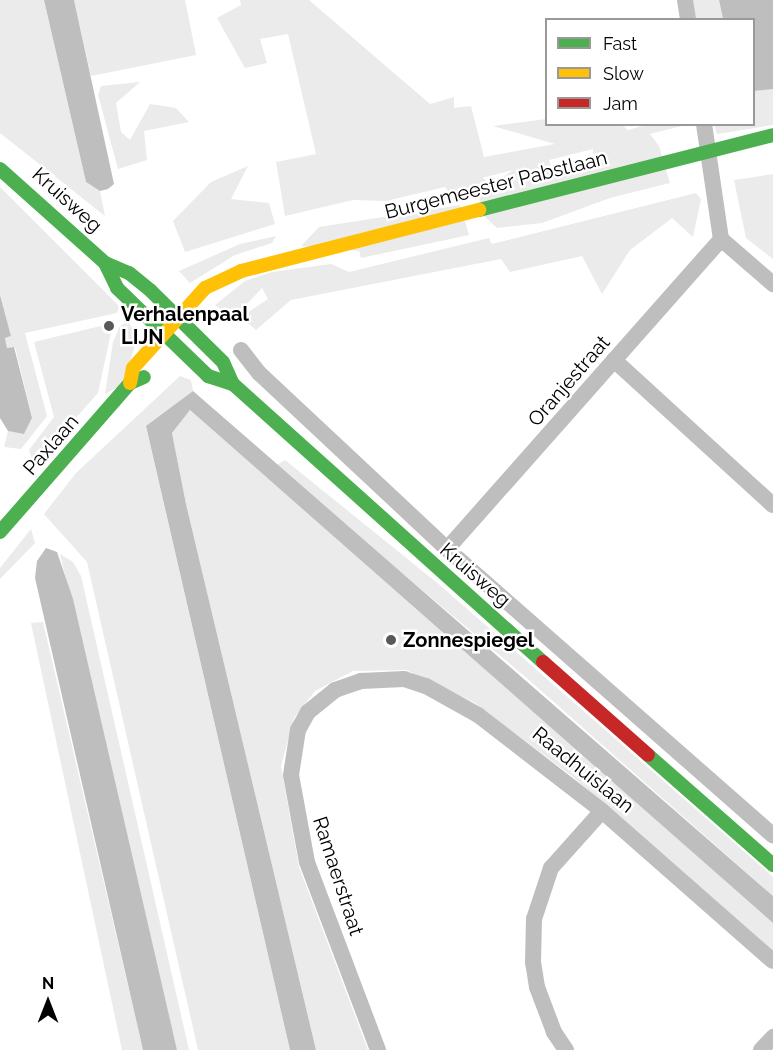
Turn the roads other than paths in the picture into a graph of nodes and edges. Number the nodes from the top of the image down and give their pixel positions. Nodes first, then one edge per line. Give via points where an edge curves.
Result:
1 (684, 0) edge
2 (687, 18) edge
3 (704, 126) edge
4 (773, 135) edge
5 (707, 151) junction
6 (0, 170) edge
7 (721, 239) junction
8 (105, 263) junction
9 (231, 277) junction
10 (773, 284) edge
11 (178, 316) junction
12 (189, 328) junction
13 (169, 338) junction
14 (241, 350) dead end
15 (614, 360) junction
16 (233, 384) junction
17 (773, 505) edge
18 (0, 532) edge
19 (447, 549) junction
20 (335, 690) joint
21 (602, 811) junction
22 (773, 835) edge
23 (773, 865) edge
24 (773, 961) edge
25 (773, 1037) edge
26 (378, 1050) edge
27 (566, 1050) edge
28 (761, 1050) edge

1 - 2 street
3 - 5 street
4 - 5 street, Burgemeester Pabstlaan
5 - 7 street
5 - 9 street, Burgemeester Pabstlaan via 252,268
6 - 8 street, Kruisweg
7 - 10 street
7 - 15 street, Oranjestraat
8 - 11 street, Kruisweg via 129,273
8 - 13 street, Kruisweg via 117,288
9 - 11 street, Burgemeester Pabstlaan via 205,288
9 - 12 street, Burgemeester Pabstlaan
11 - 12 street, Kruisweg
11 - 13 street, Paxlaan
12 - 13 street, Burgemeester Pabstlaan
12 - 16 street, Kruisweg via 223,362
13 - 16 street, Kruisweg via 208,376
13 - 18 street, Paxlaan via 133,368 130,383
14 - 19 street, Kruisweg via 259,373
15 - 17 street
15 - 19 street, Oranjestraat
16 - 23 street, Kruisweg via 344,488
19 - 22 street, Kruisweg
20 - 21 street, Raadhuislaan via 382,678 426,686 506,734
20 - 26 street, Ramaerstraat via 314,705 298,730 292,786 307,862
21 - 24 street, Raadhuislaan
21 - 27 street via 551,868 534,919 537,987 554,1032
25 - 28 street

